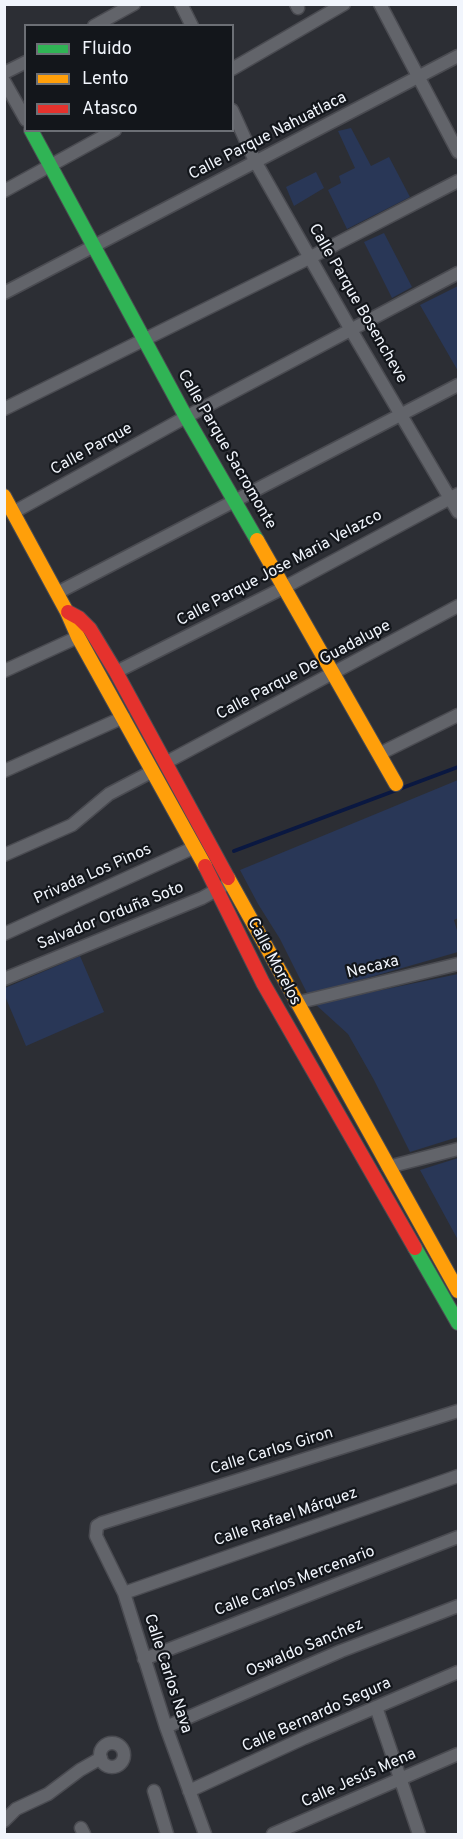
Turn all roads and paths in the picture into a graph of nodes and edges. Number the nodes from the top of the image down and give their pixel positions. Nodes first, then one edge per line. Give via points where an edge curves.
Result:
1 (134, 4) edge
2 (181, 4) edge
3 (344, 4) edge
4 (380, 4) edge
5 (98, 24) edge
6 (191, 24) edge
7 (459, 56) edge
8 (24, 63) edge
9 (234, 68) edge
10 (4, 73) edge
11 (418, 79) junction
12 (4, 81) edge
13 (234, 114) edge
14 (24, 116) edge
15 (32, 132) edge
16 (111, 132) edge
17 (459, 152) edge
18 (255, 161) junction
19 (50, 165) junction
20 (459, 181) edge
21 (4, 191) edge
22 (93, 247) junction
23 (311, 257) junction
24 (459, 273) edge
25 (4, 293) edge
26 (351, 330) junction
27 (144, 339) junction
28 (459, 385) edge
29 (4, 409) edge
30 (401, 414) junction
31 (186, 417) junction
32 (4, 496) edge
33 (455, 496) edge
34 (236, 501) junction
35 (14, 512) junction
36 (459, 512) edge
37 (285, 587) junction
38 (57, 593) junction
39 (459, 606) edge
40 (67, 612) junction
41 (78, 637) junction
42 (4, 671) edge
43 (116, 672) junction
44 (333, 675) junction
45 (459, 715) edge
46 (124, 717) junction
47 (379, 754) junction
48 (165, 763) junction
49 (4, 771) edge
50 (153, 771) junction
51 (396, 784) dead end
52 (195, 847) junction
53 (4, 855) edge
54 (223, 886) junction
55 (4, 934) edge
56 (459, 964) edge
57 (4, 979) edge
58 (296, 1003) junction
59 (459, 1149) edge
60 (388, 1167) junction
61 (459, 1291) edge
62 (459, 1323) edge
63 (459, 1412) edge
64 (459, 1476) edge
65 (97, 1526) joint
66 (459, 1537) edge
67 (124, 1593) junction
68 (459, 1606) edge
69 (144, 1659) junction
70 (459, 1672) edge
71 (376, 1707) junction
72 (166, 1727) junction
73 (459, 1754) edge
74 (101, 1758) dead end
75 (401, 1778) junction
76 (154, 1791) dead end
77 (189, 1791) junction
78 (4, 1821) edge
79 (167, 1834) edge
80 (205, 1834) edge
81 (273, 1834) edge
82 (419, 1834) edge

1 - 5 street
2 - 6 street
3 - 9 street
4 - 11 street
7 - 11 street, Calle Parque Nahuatlaca
8 - 10 street
11 - 17 street
11 - 18 street, Calle Parque Nahuatlaca
12 - 14 street
13 - 18 street, Calle Parque Bosencheve
15 - 19 main road, Calle Parque Sacromonte
16 - 19 street
18 - 22 street, Calle Parque Nahuatlaca
18 - 23 street, Calle Parque Bosencheve
19 - 21 street
19 - 22 main road, Calle Parque Sacromonte
20 - 23 street
22 - 25 street, Calle Parque Nahuatlaca
22 - 27 main road, Calle Parque Sacromonte
23 - 26 street, Calle Parque Bosencheve
23 - 27 street
24 - 26 street, Calle Parque
26 - 30 street, Calle Parque Bosencheve
26 - 31 street, Calle Parque
27 - 29 street
27 - 31 main road, Calle Parque Sacromonte
28 - 30 street
30 - 33 street, Calle Parque Bosencheve
30 - 34 street
31 - 34 main road, Calle Parque Sacromonte
31 - 35 street, Calle Parque
32 - 35 main road, Calle Morelos
33 - 36 street, Calle Parque Bosencheve
33 - 37 street, Calle Parque Jose Maria Velazco
34 - 37 main road, Calle Parque Sacromonte
34 - 38 street
35 - 38 main road, Calle Morelos
37 - 43 street, Calle Parque Jose Maria Velazco
37 - 44 main road, Calle Parque Sacromonte
38 - 40 main road, Calle Morelos
39 - 44 street, Calle Parque De Guadalupe
40 - 41 main road, Calle Morelos
40 - 43 main road, Calle Morelos via 90,629
41 - 42 street
41 - 46 main road, Calle Morelos
43 - 48 main road, Calle Morelos
44 - 47 main road, Calle Parque Sacromonte
44 - 48 street, Calle Parque De Guadalupe
45 - 47 street
46 - 49 street
46 - 50 main road, Calle Morelos
47 - 51 main road, Calle Parque Sacromonte
48 - 54 main road, Calle Morelos
50 - 52 main road, Calle Morelos
50 - 53 street via 109,794 72,825
52 - 54 main road, Calle Morelos
52 - 55 street, Privada Los Pinos
54 - 57 street, Salvador Orduña Soto
54 - 58 main road, Calle Morelos
54 - 62 main road, Calle Morelos via 263,983
56 - 58 street, Necaxa
58 - 60 main road, Calle Morelos
59 - 60 street
60 - 61 main road, Calle Morelos
63 - 65 street, Calle Carlos Giron
64 - 67 street, Calle Rafael Márquez
65 - 67 street, Calle Carlos Nava via 96,1536
66 - 69 street, Calle Carlos Mercenario
67 - 69 street, Calle Carlos Nava
68 - 72 street, Oswaldo Sanchez via 341,1651
69 - 72 street, Calle Carlos Nava
70 - 71 street, Calle Bernardo Segura
71 - 75 street
71 - 77 street, Calle Bernardo Segura
72 - 77 street, Calle Carlos Nava
73 - 75 street, Calle Jesús Mena
74 - 78 street via 48,1794 16,1809
75 - 81 street, Calle Jesús Mena
75 - 82 street
76 - 79 street
77 - 80 street, Calle Carlos Nava

